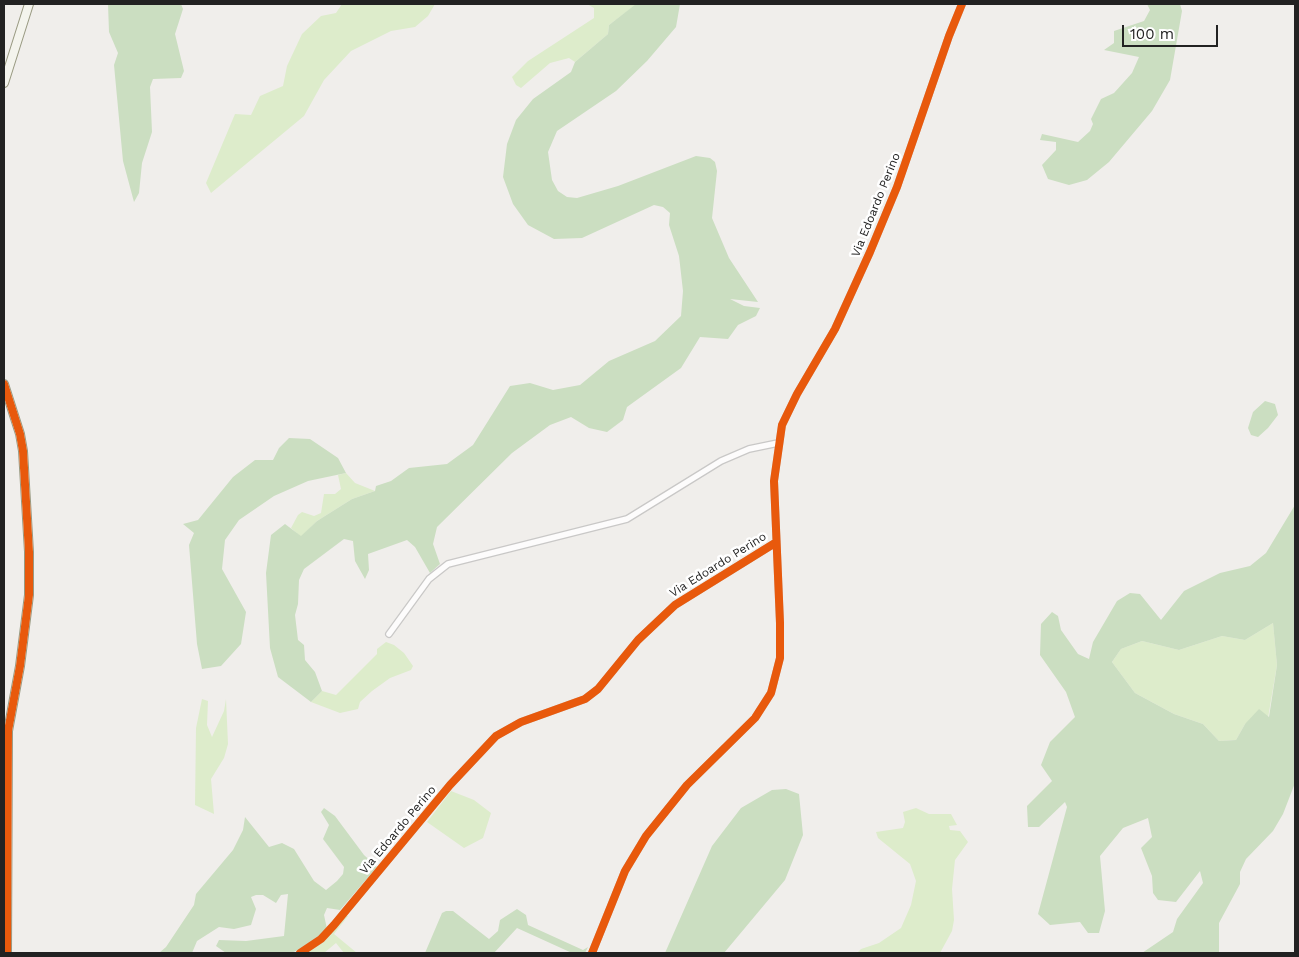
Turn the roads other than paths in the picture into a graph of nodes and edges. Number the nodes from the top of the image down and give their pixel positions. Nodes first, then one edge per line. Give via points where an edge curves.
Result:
1 (29, 4) edge
2 (962, 4) edge
3 (4, 83) edge
4 (4, 384) edge
5 (778, 443) junction
6 (776, 543) junction
7 (390, 634) dead end
8 (7, 953) edge
9 (300, 953) edge
10 (592, 953) edge

1 - 3 street
2 - 5 street, Via Edoardo Perino via 898,187 835,329 786,414
4 - 8 street via 23,451 29,552 29,595 8,731
5 - 6 street, Via Edoardo Perino via 774,482
5 - 7 street via 749,449 721,461 627,519 448,564 429,579
6 - 9 street, Via Edoardo Perino via 675,605 638,640 598,689 585,699 521,722 496,736 450,785 334,925 321,939
6 - 10 street via 780,650 769,698 756,718 687,785 646,836 625,871

